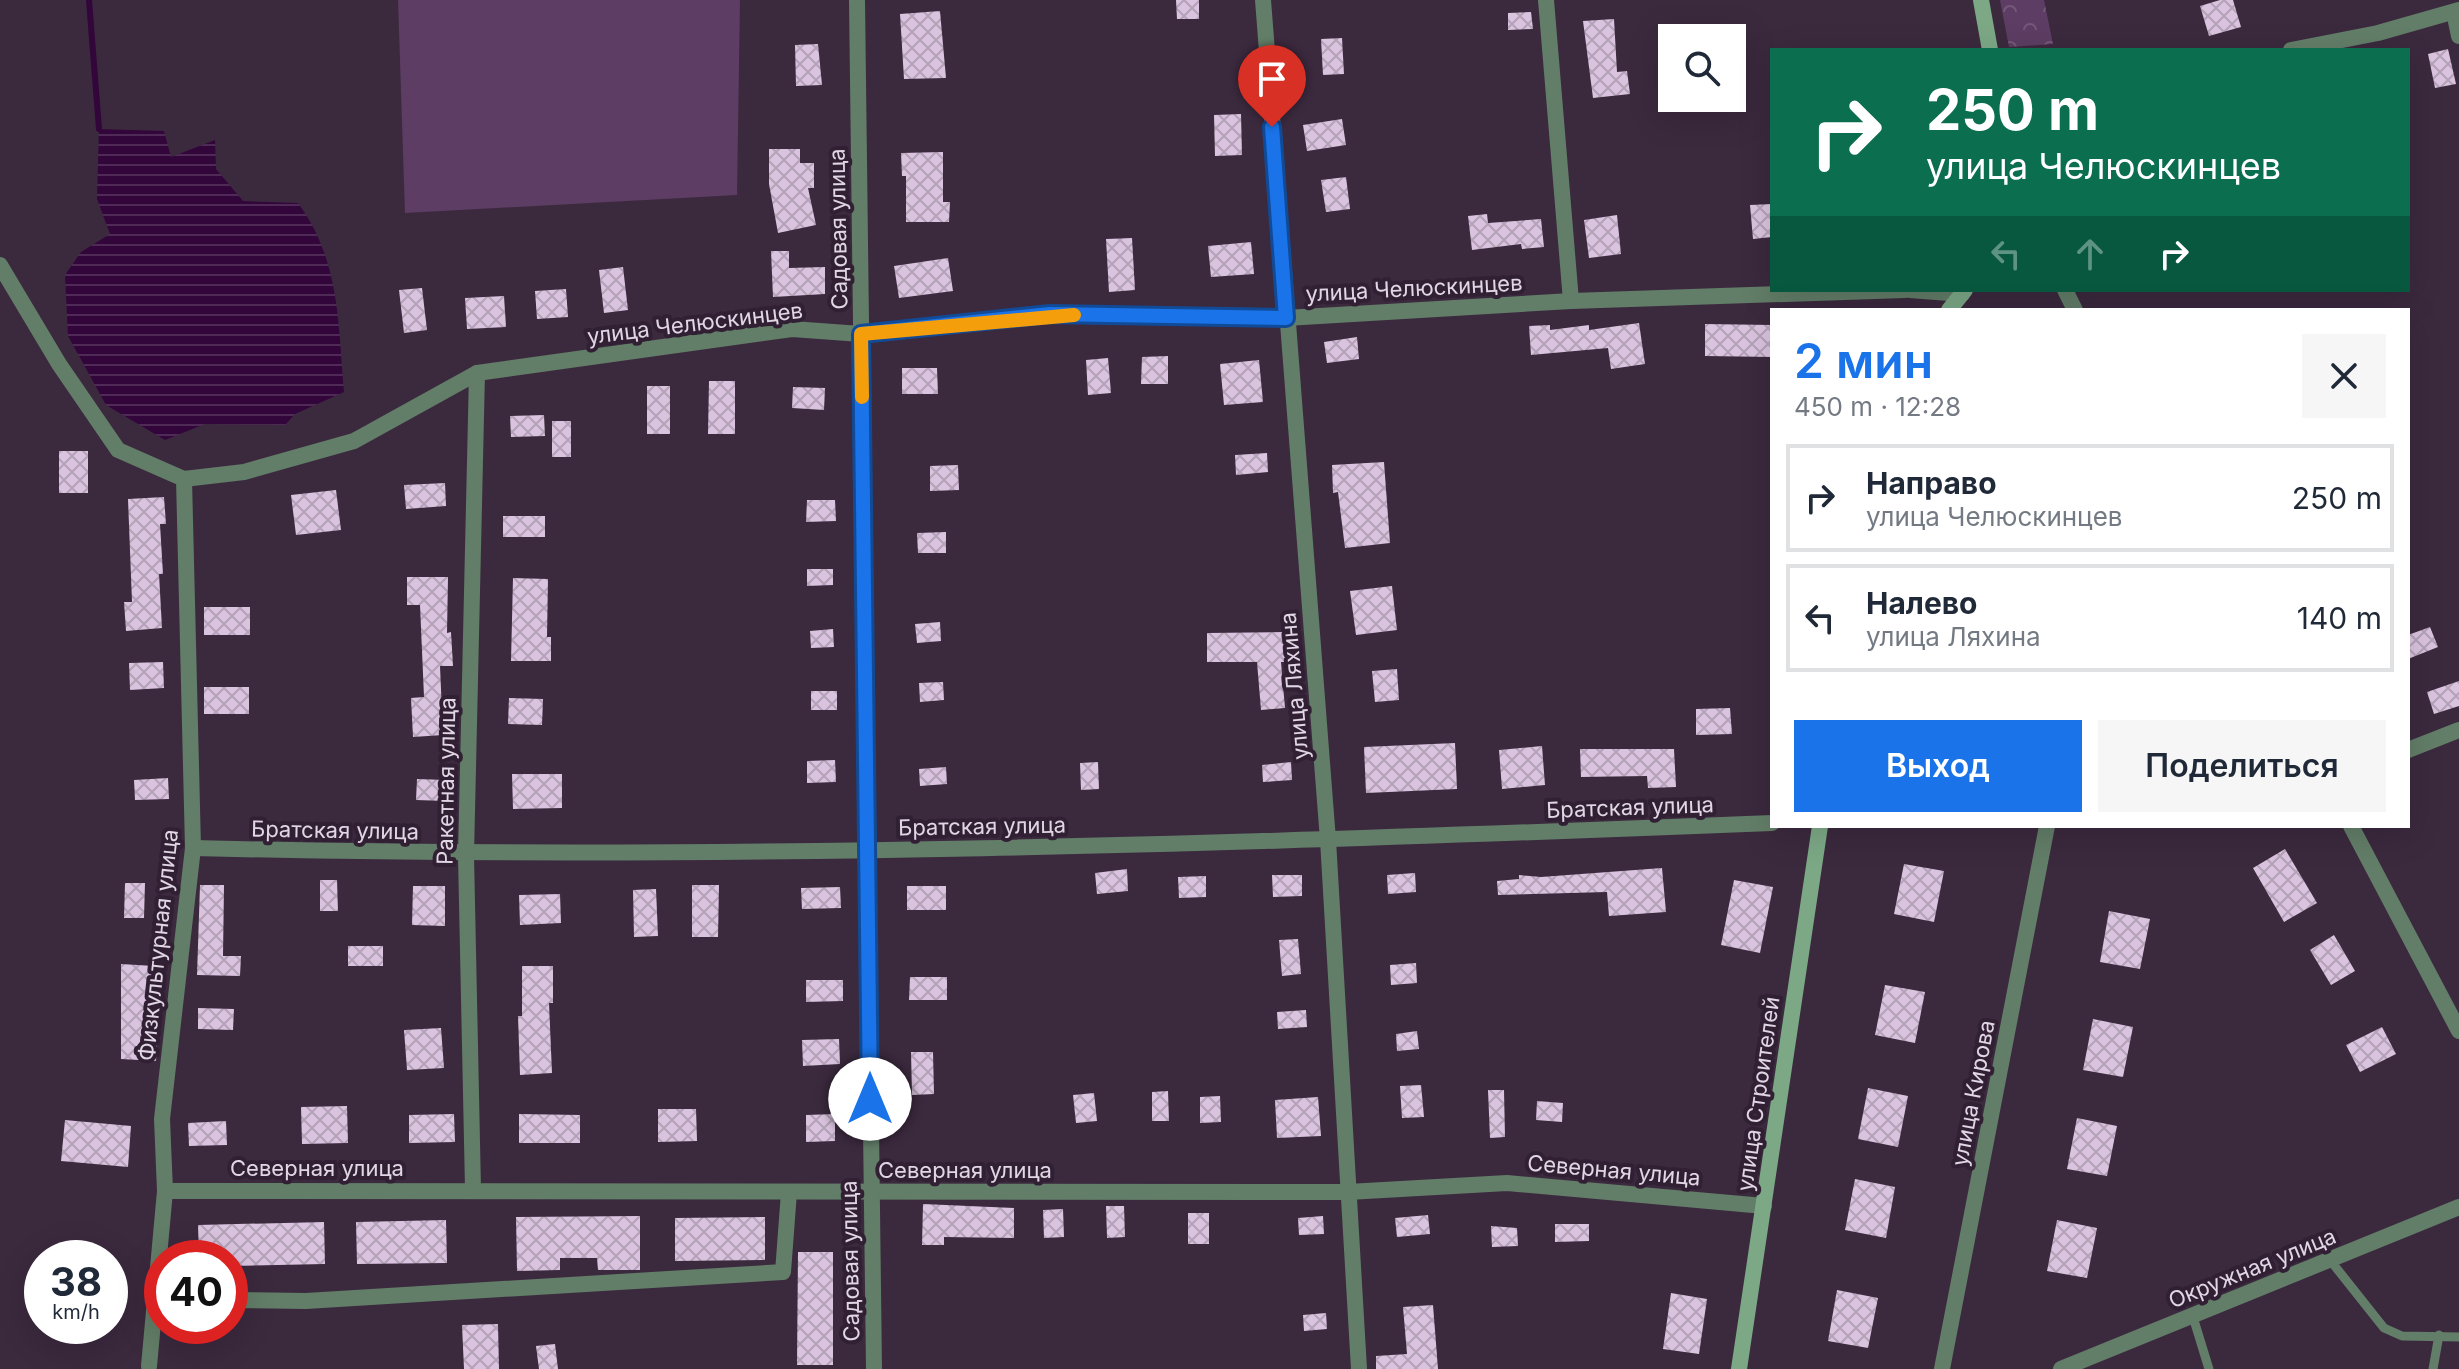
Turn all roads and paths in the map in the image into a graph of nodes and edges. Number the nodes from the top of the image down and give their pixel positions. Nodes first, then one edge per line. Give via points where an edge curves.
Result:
1 (857, 0) edge
2 (1263, 0) edge
3 (1546, 0) edge
4 (1981, 0) edge
5 (2456, 11) edge
6 (2459, 36) edge
7 (1990, 48) edge
8 (2301, 48) edge
9 (0, 265) edge
10 (1846, 292) edge
11 (1963, 292) edge
12 (1571, 301) junction
13 (1951, 308) edge
14 (1286, 318) junction
15 (861, 334) junction
16 (477, 373) junction
17 (184, 479) junction
18 (2459, 730) edge
19 (2410, 749) edge
20 (1770, 823) edge
21 (1820, 828) edge
22 (2047, 828) edge
23 (2352, 828) edge
24 (1328, 840) junction
25 (193, 848) junction
26 (869, 850) junction
27 (466, 855) junction
28 (2459, 1031) edge
29 (473, 1189) junction
30 (165, 1191) junction
31 (789, 1192) junction
32 (871, 1192) junction
33 (1348, 1192) junction
34 (1764, 1206) junction
35 (2459, 1207) edge
36 (162, 1240) edge
37 (2330, 1260) junction
38 (248, 1300) edge
39 (2193, 1317) junction
40 (2439, 1335) junction
41 (2459, 1337) edge
42 (152, 1344) edge
43 (149, 1366) dead end
44 (874, 1369) edge
45 (1359, 1369) edge
46 (1739, 1369) edge
47 (1942, 1369) edge
48 (2061, 1369) edge
49 (2209, 1369) edge
50 (2433, 1369) edge

1 - 15 street, Садовая улица
2 - 14 street, улица Ляхина
3 - 12 street
4 - 7 main road
5 - 6 street
5 - 8 street
9 - 17 street via 118,450
10 - 12 street, улица Челюскинцев
11 - 13 main road
12 - 14 street, улица Челюскинцев
14 - 15 street, улица Челюскинцев via 1050,314
14 - 24 street, улица Ляхина
15 - 16 street, улица Челюскинцев via 792,329
15 - 26 street, Садовая улица
16 - 17 street, улица Челюскинцев via 354,441 244,472
16 - 27 street, Ракетная улица
17 - 25 street, Физкультурная улица
18 - 19 street
20 - 24 street, Братская улица
21 - 34 main road, улица Строителей
22 - 47 street, улица Кирова
23 - 28 street
24 - 26 street, Братская улица
24 - 33 street, улица Ляхина
25 - 27 street, Братская улица
25 - 30 street, Физкультурная улица via 162,1119
26 - 27 street, Братская улица
26 - 32 street, Садовая улица
27 - 29 street, Ракетная улица
29 - 30 street, Северная улица
29 - 31 street, Северная улица
30 - 36 street, Физкультурная улица
31 - 32 street, Северная улица
31 - 38 street via 783,1272
32 - 33 street, Северная улица
32 - 44 street, Садовая улица
33 - 34 street, Северная улица via 1507,1183
33 - 45 street, улица Ляхина
34 - 46 main road, улица Строителей
35 - 37 street, Окружная улица
37 - 39 street, Окружная улица
37 - 40 lane via 2384,1328 2402,1336
39 - 48 street, Окружная улица
39 - 49 lane
40 - 41 lane
40 - 50 lane
42 - 43 street, Физкультурная улица

